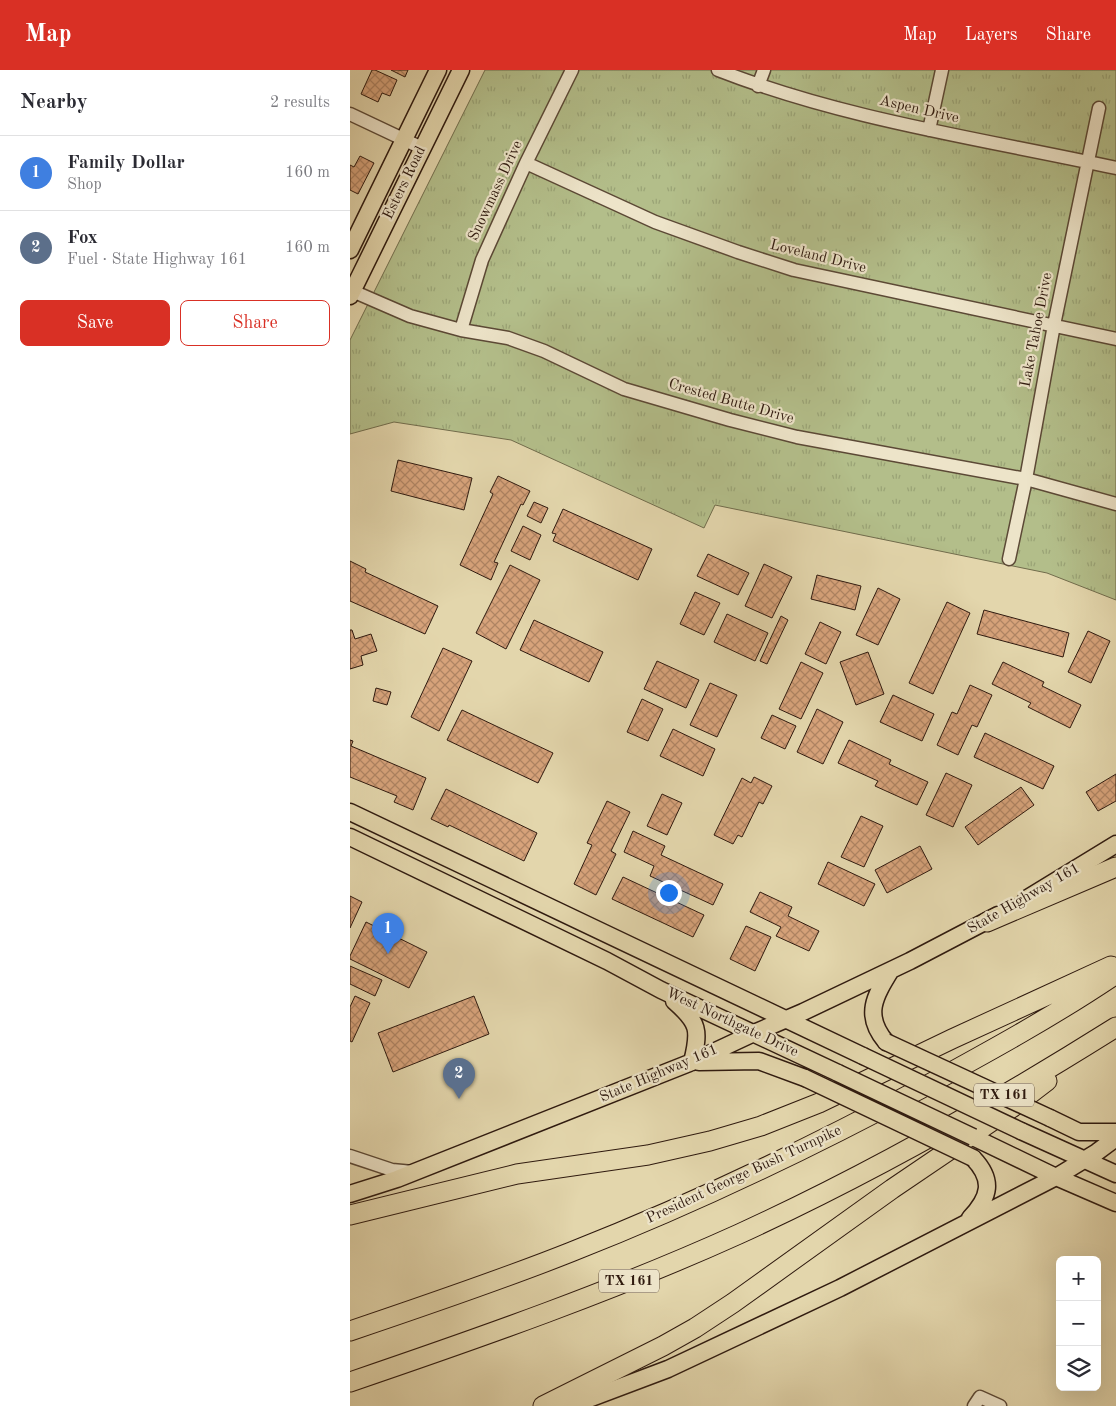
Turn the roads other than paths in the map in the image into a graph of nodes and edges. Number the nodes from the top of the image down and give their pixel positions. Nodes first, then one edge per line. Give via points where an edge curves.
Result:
1 (438, 70) edge
2 (461, 70) edge
3 (572, 70) edge
4 (718, 70) edge
5 (764, 70) edge
6 (942, 70) edge
7 (758, 86) junction
8 (1099, 108) dead end
9 (350, 114) edge
10 (929, 130) junction
11 (405, 140) junction
12 (422, 148) junction
13 (1088, 162) junction
14 (526, 163) junction
15 (1116, 168) edge
16 (350, 250) edge
17 (351, 292) edge
18 (1054, 325) junction
19 (461, 330) junction
20 (1116, 339) edge
21 (1026, 479) junction
22 (1116, 504) edge
23 (1009, 559) dead end
24 (350, 812) edge
25 (350, 837) edge
26 (1116, 844) edge
27 (1116, 867) edge
28 (987, 922) junction
29 (1116, 964) edge
30 (891, 970) junction
31 (1116, 974) edge
32 (662, 990) junction
33 (786, 1020) junction
34 (1112, 1030) edge
35 (754, 1033) junction
36 (692, 1062) junction
37 (1116, 1132) edge
38 (1116, 1138) edge
39 (350, 1156) edge
40 (1084, 1160) junction
41 (415, 1172) junction
42 (1116, 1174) edge
43 (1056, 1176) junction
44 (350, 1194) edge
45 (1116, 1203) edge
46 (350, 1215) edge
47 (964, 1226) junction
48 (350, 1331) edge
49 (350, 1382) edge
50 (977, 1401) edge
51 (543, 1406) edge
52 (570, 1406) edge
53 (1000, 1406) edge

1 - 11 main road, Esters Road
2 - 12 main road, Esters Road
3 - 14 street, Snowmass Drive
4 - 7 street, Aspen Drive
5 - 7 street
6 - 10 street
7 - 10 street, Aspen Drive
8 - 13 street, Lake Tahoe Drive
9 - 11 street
10 - 13 street, Aspen Drive
11 - 12 street
11 - 16 main road, Esters Road
12 - 17 main road, Esters Road
13 - 15 street, Aspen Drive
13 - 18 street, Lake Tahoe Drive
14 - 18 street, Loveland Drive via 656,222 794,270
14 - 19 street, Snowmass Drive via 482,260
17 - 19 street, Crested Butte Drive via 410,316
18 - 20 street, Loveland Drive
18 - 21 street, Lake Tahoe Drive
19 - 21 street, Crested Butte Drive via 508,338 544,351 624,389 730,420 797,437
21 - 22 street, Crested Butte Drive
21 - 23 street, Lake Tahoe Drive
24 - 33 main road, West Northgate Drive
25 - 32 main road, West Northgate Drive
26 - 28 main road, State Highway 161
27 - 28 highway
28 - 30 main road, State Highway 161
29 - 46 highway via 819,1104 760,1126 648,1155 517,1174
30 - 33 main road, State Highway 161
30 - 37 main road, bridge via 876,996 873,1017 886,1042 1079,1132
31 - 48 highway, President George Bush Turnpike / TX 161 via 996,1048 799,1153 573,1252
32 - 35 main road, West Northgate Drive
32 - 36 main road via 689,1015 697,1030
33 - 35 main road, State Highway 161
33 - 40 main road, West Northgate Drive, bridge
34 - 49 highway, TX 161 via 898,1156 739,1234 497,1332
34 - 51 highway via 1013,1108 892,1189 733,1303 662,1346
35 - 36 main road, State Highway 161
35 - 43 main road, West Northgate Drive, bridge
36 - 41 main road, State Highway 161
36 - 47 main road, bridge via 759,1062 805,1078 973,1158 984,1169 988,1183 982,1206
38 - 40 main road
39 - 41 street via 392,1170
40 - 42 main road, West Northgate Drive
40 - 43 main road
41 - 44 main road, State Highway 161
43 - 45 main road, West Northgate Drive
43 - 47 main road
47 - 52 main road via 760,1327 668,1369
50 - 53 street

